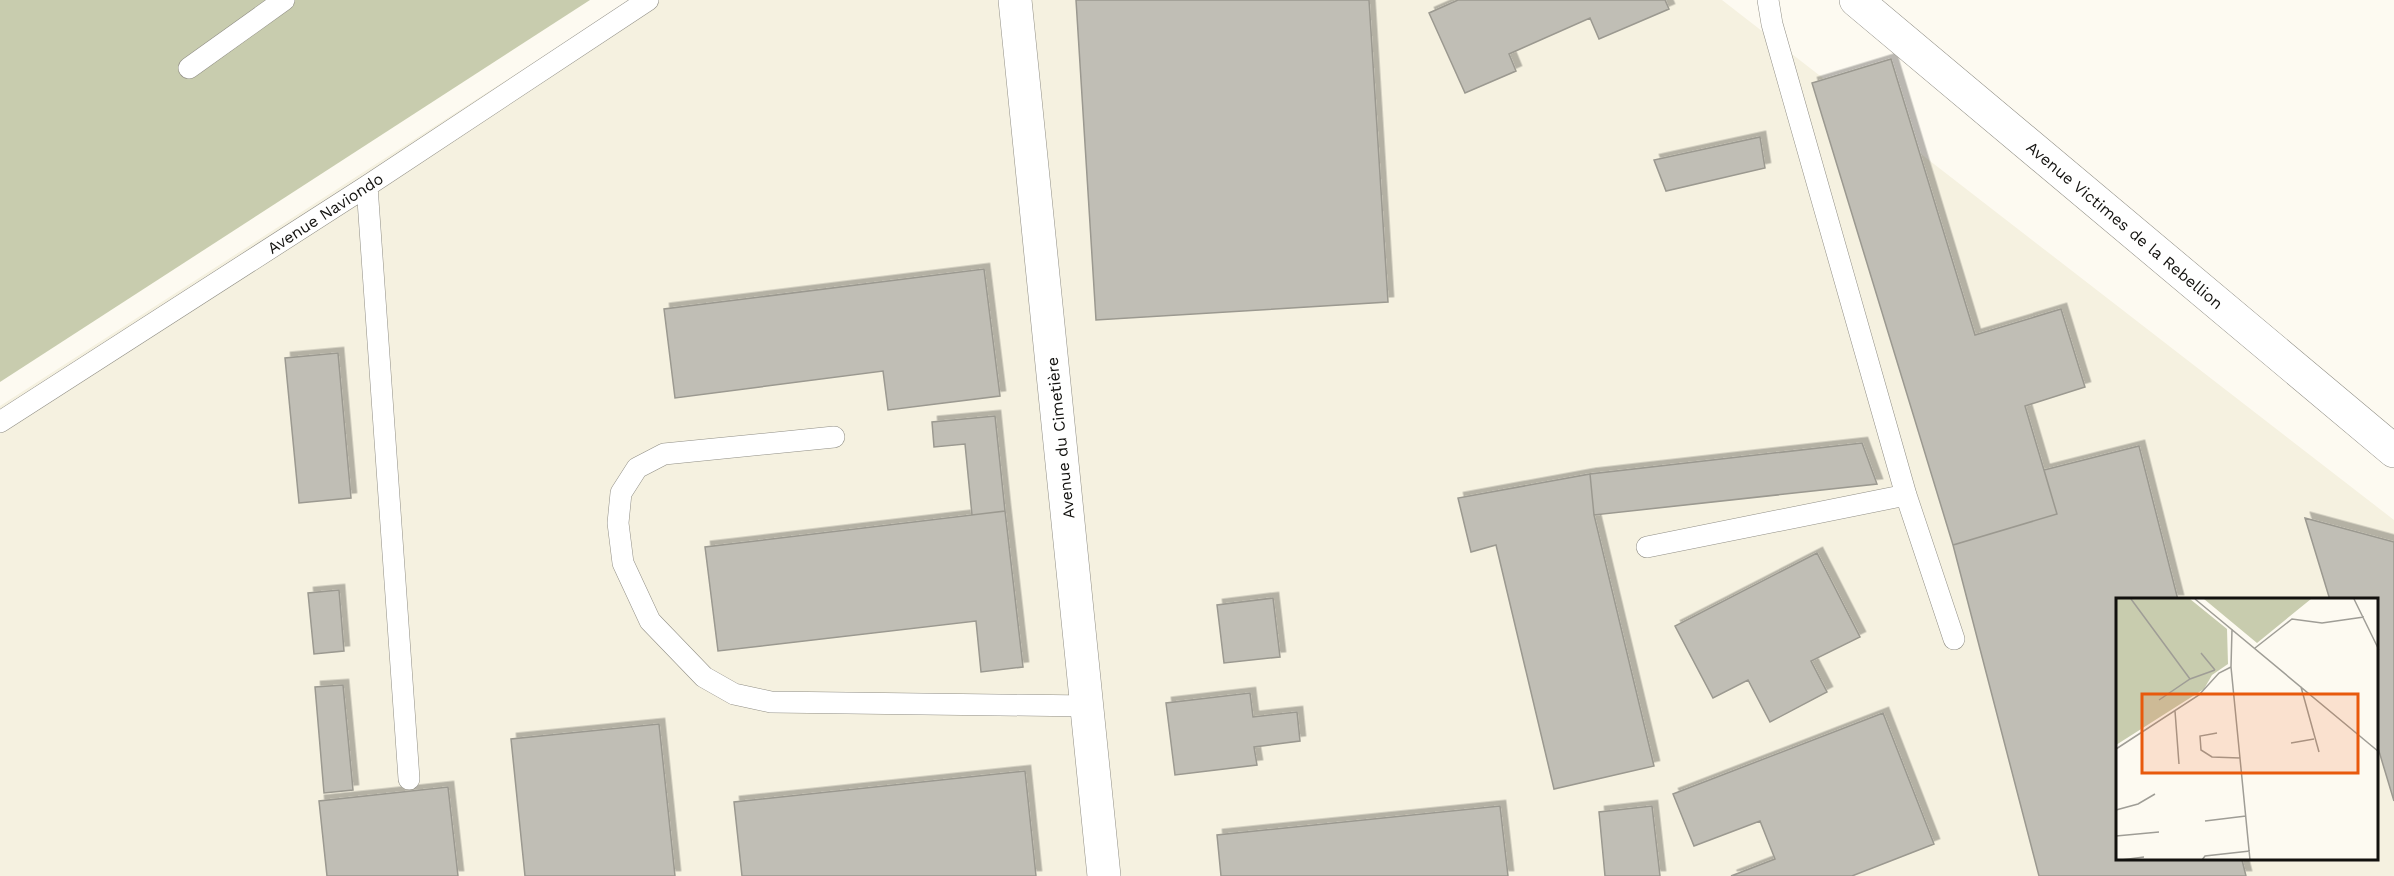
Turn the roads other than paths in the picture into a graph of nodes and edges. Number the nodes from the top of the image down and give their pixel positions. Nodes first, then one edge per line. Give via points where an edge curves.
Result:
1 (284, 0) edge
2 (648, 0) edge
3 (1015, 0) edge
4 (1768, 0) edge
5 (1856, 0) edge
6 (189, 68) dead end
7 (367, 186) junction
8 (0, 422) edge
9 (834, 437) dead end
10 (2394, 451) edge
11 (1906, 495) junction
12 (1647, 547) dead end
13 (1954, 639) dead end
14 (1087, 706) junction
15 (409, 779) dead end
16 (1104, 876) edge

1 - 6 lane
2 - 7 lane, Avenue Naviondo
3 - 14 street, Avenue du Cimetière
4 - 11 lane
5 - 10 street, Avenue Victimes de la Rebellion
7 - 8 lane, Avenue Naviondo
7 - 15 lane
9 - 14 lane via 664,454 637,468 621,493 618,523 623,563 650,621 704,676 734,694 771,702
11 - 12 lane
11 - 13 lane
14 - 16 street, Avenue du Cimetière

